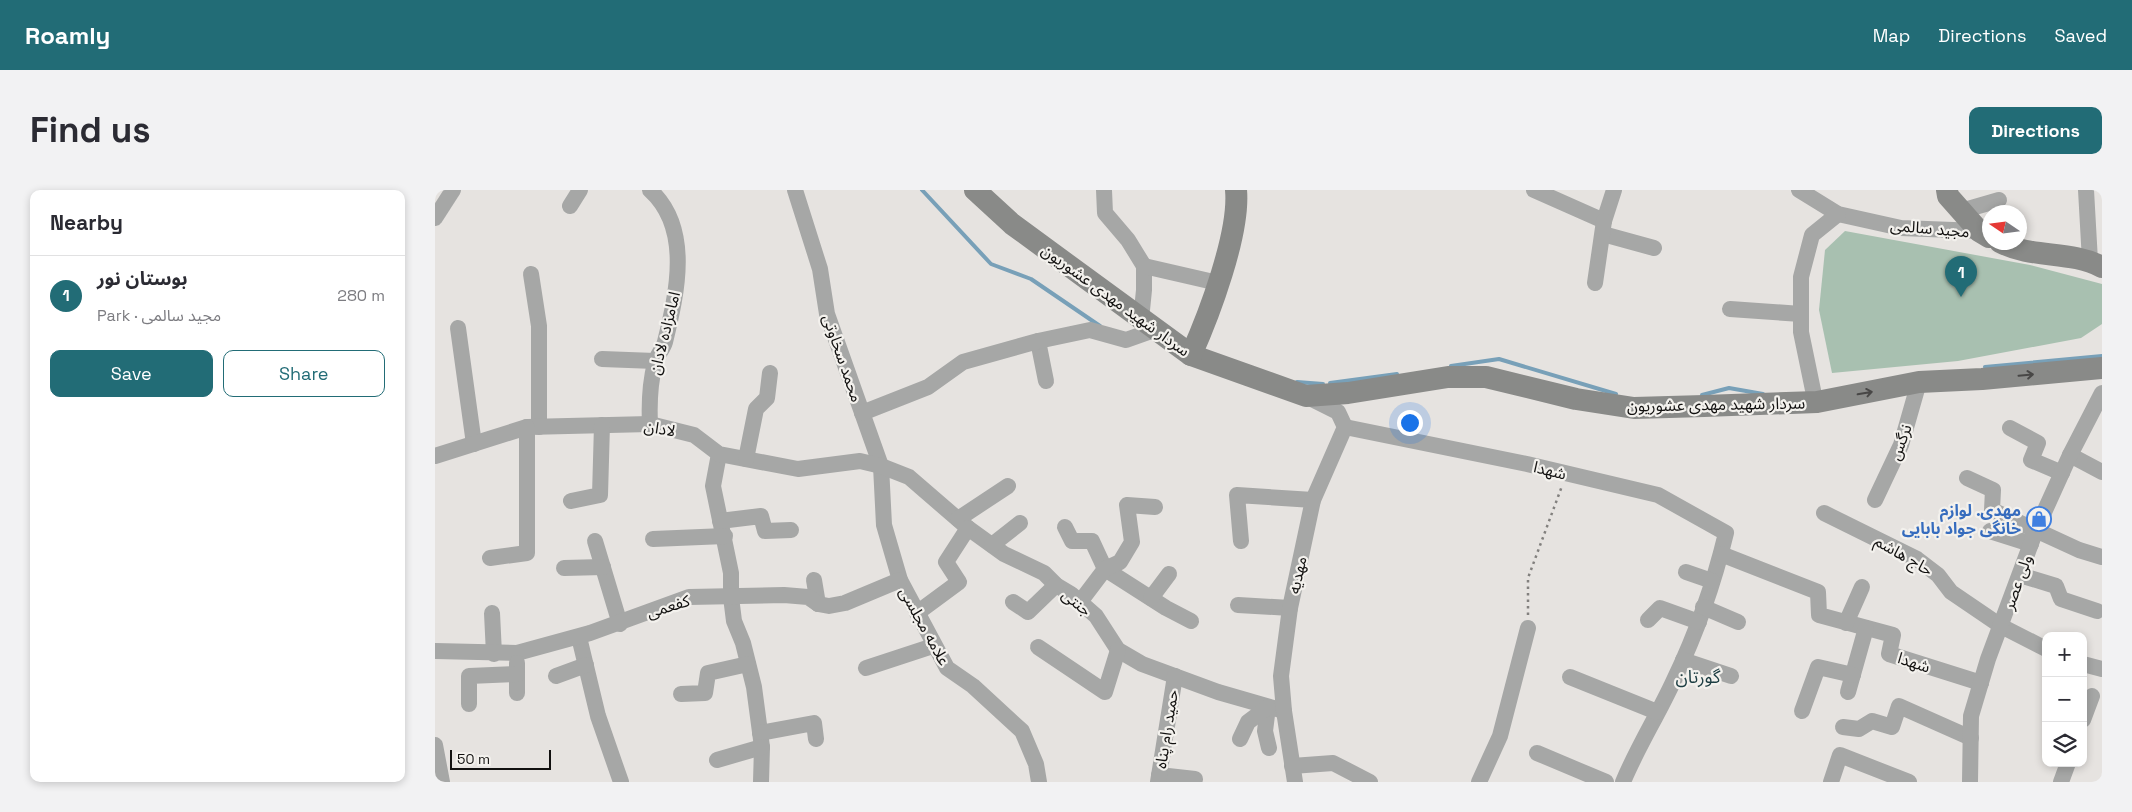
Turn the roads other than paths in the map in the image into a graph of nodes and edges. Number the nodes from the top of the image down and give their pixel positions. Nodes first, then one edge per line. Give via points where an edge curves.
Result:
1 (453, 190) edge
2 (581, 190) edge
3 (795, 190) edge
4 (975, 190) edge
5 (1104, 190) edge
6 (1236, 190) edge
7 (1534, 190) edge
8 (1614, 190) edge
9 (1799, 190) edge
10 (1947, 190) edge
11 (2086, 190) edge
12 (659, 194) edge
13 (1999, 200) dead end
14 (570, 206) dead end
15 (1961, 211) junction
16 (2095, 211) edge
17 (1838, 214) junction
18 (435, 218) edge
19 (1604, 228) junction
20 (1982, 228) edge
21 (1982, 239) edge
22 (1654, 248) dead end
23 (2027, 248) edge
24 (2096, 264) edge
25 (1144, 266) junction
26 (531, 274) dead end
27 (1218, 283) junction
28 (1595, 283) dead end
29 (1730, 308) dead end
30 (1801, 314) junction
31 (1149, 325) junction
32 (458, 328) dead end
33 (1038, 341) junction
34 (1191, 355) junction
35 (603, 359) dead end
36 (655, 361) junction
37 (2102, 368) edge
38 (770, 373) dead end
39 (1045, 381) dead end
40 (1919, 382) junction
41 (2102, 393) edge
42 (1307, 396) junction
43 (1817, 402) junction
44 (862, 413) junction
45 (650, 424) junction
46 (602, 425) junction
47 (533, 427) junction
48 (1345, 427) junction
49 (2009, 428) dead end
50 (474, 444) junction
51 (719, 454) junction
52 (2070, 455) junction
53 (435, 456) edge
54 (746, 459) junction
55 (881, 466) junction
56 (2102, 472) edge
57 (2062, 473) junction
58 (1967, 478) dead end
59 (1008, 486) dead end
60 (1313, 500) junction
61 (1875, 500) dead end
62 (571, 502) dead end
63 (1155, 507) dead end
64 (1824, 513) dead end
65 (1019, 523) dead end
66 (963, 524) junction
67 (1065, 527) dead end
68 (722, 529) junction
69 (791, 530) dead end
70 (1990, 531) dead end
71 (2034, 537) junction
72 (653, 539) dead end
73 (595, 541) dead end
74 (1241, 541) dead end
75 (992, 545) junction
76 (1721, 554) junction
77 (2102, 557) edge
78 (490, 558) dead end
79 (603, 567) junction
80 (563, 568) dead end
81 (1105, 569) junction
82 (1686, 572) dead end
83 (1169, 574) dead end
84 (2020, 575) junction
85 (814, 580) dead end
86 (899, 580) junction
87 (1712, 581) junction
88 (1056, 585) junction
89 (1863, 587) dead end
90 (731, 596) junction
91 (1151, 598) junction
92 (1013, 602) dead end
93 (1080, 602) junction
94 (818, 604) junction
95 (1238, 605) dead end
96 (1290, 608) junction
97 (2097, 611) dead end
98 (491, 613) dead end
99 (917, 613) junction
100 (1701, 614) junction
101 (1648, 620) dead end
102 (1191, 621) dead end
103 (1738, 622) dead end
104 (1846, 623) junction
105 (619, 624) junction
106 (2001, 626) junction
107 (1528, 628) road end
108 (1866, 628) junction
109 (579, 636) junction
110 (933, 646) junction
111 (1038, 647) dead end
112 (2042, 647) edge
113 (1118, 650) junction
114 (435, 651) edge
115 (517, 653) junction
116 (493, 654) junction
117 (1683, 660) junction
118 (748, 664) junction
119 (2087, 665) edge
120 (586, 666) junction
121 (866, 668) dead end
122 (2102, 669) edge
123 (517, 674) junction
124 (1853, 675) junction
125 (556, 676) dead end
126 (1175, 676) junction
127 (1731, 676) dead end
128 (1570, 677) dead end
129 (1981, 683) junction
130 (1849, 692) dead end
131 (517, 693) dead end
132 (681, 694) dead end
133 (2092, 696) dead end
134 (469, 704) dead end
135 (1276, 709) junction
136 (2087, 709) edge
137 (1802, 711) dead end
138 (1657, 712) junction
139 (1843, 727) dead end
140 (1971, 738) junction
141 (816, 739) dead end
142 (1240, 739) dead end
143 (761, 740) junction
144 (435, 745) edge
145 (1269, 748) dead end
146 (1537, 752) dead end
147 (717, 760) dead end
148 (2067, 767) edge
149 (1294, 777) edge
150 (1158, 779) edge
151 (1195, 779) dead end
152 (1973, 781) edge
153 (441, 782) edge
154 (621, 782) edge
155 (761, 782) edge
156 (1039, 782) edge
157 (1283, 782) edge
158 (1370, 782) edge
159 (1479, 782) edge
160 (1606, 782) edge
161 (1623, 782) edge
162 (1831, 782) edge
163 (1909, 782) edge
164 (2061, 782) edge

1 - 18 street
2 - 14 street
3 - 44 street, محمد سخاوتی via 821,269 827,314
4 - 31 street, سردار شهید مهدی عشوریون via 1012,224
5 - 25 street via 1105,213 1128,240
6 - 27 street via 1237,203
7 - 19 street
8 - 19 street
9 - 17 street, مجید سالمی
10 - 15 street
11 - 16 street
12 - 36 street, امامزاده لادان via 675,227 678,272 664,344
13 - 15 street
15 - 20 street
16 - 24 street
17 - 21 street, مجید سالمی via 1901,228
17 - 30 street via 1812,235 1801,277
19 - 22 street
19 - 28 street
23 - 24 street
25 - 27 street
25 - 31 street
26 - 47 street via 539,326
27 - 34 street
29 - 30 street
30 - 43 street via 1801,332
31 - 33 street via 1126,340 1090,330
31 - 34 street, سردار شهید مهدی عشوریون
32 - 50 street
33 - 39 street
33 - 44 street via 963,362 928,387
34 - 42 street, سردار شهید مهدی عشوریون
35 - 36 street
36 - 45 street, امامزاده لادان via 649,401
40 -> 37 street, سردار شهید مهدی عشوریون
38 - 54 street via 767,398 756,409
43 -> 40 street, سردار شهید مهدی عشوریون
40 - 61 street, نرگس via 1901,446
41 - 52 street, ولی عصر
42 - 43 street, سردار شهید مهدی عشوریون via 1349,393 1448,377 1486,377 1576,399 1634,408
42 - 48 street via 1338,412
44 - 55 street, محمد سخاوتی
45 - 46 street, لادان
45 - 51 street, لادان via 694,435
46 - 47 street, لادان
46 - 62 street via 600,495
47 - 50 street, لادان
47 - 78 street via 527,554
48 - 60 street, مهدیه
48 - 76 street, شهدا via 1658,495 1726,533
49 - 57 street via 2038,443 2031,460
50 - 53 street, لادان
51 - 54 street, لادان
51 - 68 street via 713,486
52 - 56 street
52 - 57 street, ولی عصر
54 - 55 street, لادان via 798,469 860,461
55 - 66 street, جنتی via 909,477
55 - 86 street, علامه مجلسی via 884,525
57 - 71 street, ولی عصر
58 - 71 street via 1993,490 1992,510
59 - 66 street
60 - 74 street via 1237,495
60 - 96 street, مهدیه
63 - 81 street via 1127,505 1133,542 1120,562
64 - 106 street, حاج هاشم via 1917,559 1938,575 1951,592
65 - 75 street
66 - 75 street, جنتی
66 - 99 street via 946,562 959,582
67 - 81 street via 1072,541 1092,541
68 - 69 street via 761,516 765,531
68 - 72 street
68 - 90 street via 731,573
70 - 71 street
71 - 77 street
71 - 84 street, ولی عصر
73 - 79 street
75 - 88 street, جنتی via 1044,572
76 - 87 street, شهدا
76 - 104 street, شهدا via 1818,592 1819,615
79 - 80 street
79 - 105 street
81 - 91 street
81 - 93 street
82 - 87 street
83 - 91 street
84 - 97 street via 2056,586 2061,599
84 - 106 street, ولی عصر
85 - 94 street
86 - 94 street, کفعمی via 845,603
86 - 99 street, علامه مجلسی
87 - 100 street, شهدا
88 - 92 street via 1028,612
88 - 93 street, جنتی
89 - 104 street
90 - 94 street, کفعمی via 808,597
90 - 105 street, کفعمی via 689,597
90 - 118 street via 734,621
91 - 102 street
93 - 113 street, جنتی via 1096,616
95 - 96 street
96 - 135 street, مهدیه
98 - 116 street
99 - 110 street, علامه مجلسی
100 - 101 street via 1660,608
100 - 103 street
100 - 117 street, شهدا
104 - 108 street, شهدا
105 - 109 street, کفعمی
106 - 112 street, حاج هاشم
106 - 129 street, ولی عصر
107 - 159 street via 1500,736
108 - 124 street
108 - 129 street, شهدا via 1893,635 1889,654
109 - 115 street, کفعمی
109 - 120 street
110 - 121 street
110 - 156 street, علامه مجلسی via 947,668 973,686 1022,731 1036,764
111 - 113 street via 1105,692
113 - 126 street, جنتی via 1142,664
114 - 116 street, کفعمی
115 - 116 street, کفعمی
115 - 123 street
117 - 127 street
117 - 138 street, شهدا
118 - 132 street via 708,673 705,692
118 - 143 street
119 - 122 street
120 - 125 street
120 - 154 street via 598,716
123 - 131 street
123 - 134 street via 469,676
124 - 130 street
124 - 137 street via 1818,667
126 - 135 street, جنتی
126 - 150 street, حمید رام پناه
128 - 138 street
129 - 140 street, ولی عصر via 1971,716
133 - 136 street
135 - 142 street via 1248,722
135 - 145 street via 1265,731
135 - 149 street, مهدیه
138 - 161 street, شهدا
139 - 140 street via 1859,729 1872,721 1892,727 1899,706
140 - 152 street, ولی عصر
141 - 143 street via 814,722
143 - 147 street
143 - 155 street
144 - 153 street
146 - 160 street
148 - 164 street
149 - 157 street
149 - 158 street via 1333,763
150 - 151 street
162 - 163 street via 1840,755

